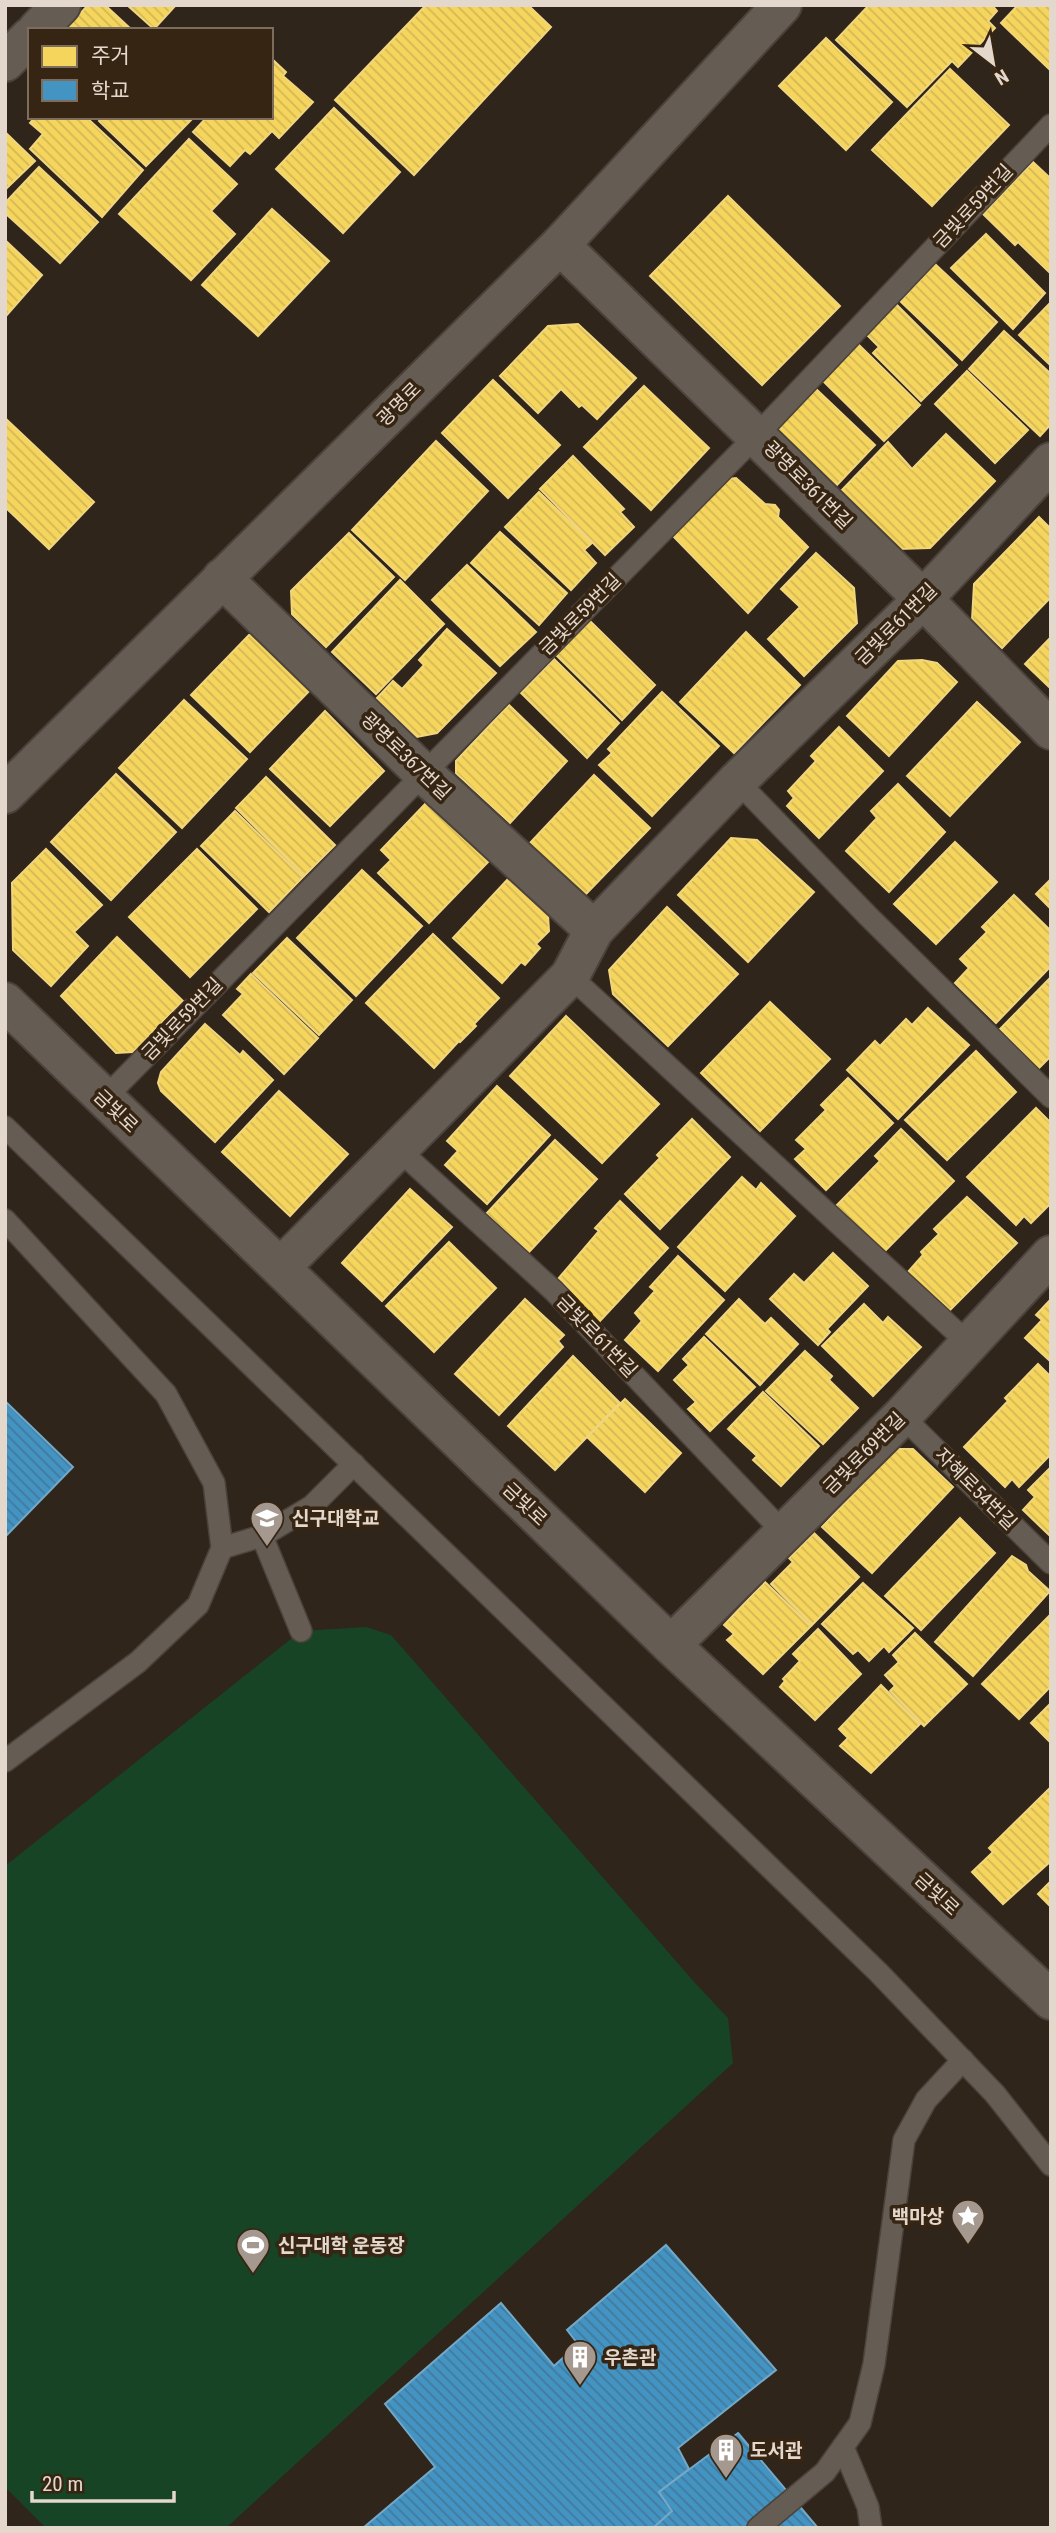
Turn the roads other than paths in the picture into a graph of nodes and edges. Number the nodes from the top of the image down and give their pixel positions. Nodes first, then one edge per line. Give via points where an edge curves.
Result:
1 (61, 5) edge
2 (782, 5) edge
3 (39, 28) edge
4 (28, 39) edge
5 (5, 62) edge
6 (1051, 125) edge
7 (560, 245) junction
8 (757, 435) junction
9 (1051, 462) edge
10 (222, 578) junction
11 (923, 599) junction
12 (1051, 730) edge
13 (423, 774) junction
14 (737, 782) junction
15 (5, 794) edge
16 (594, 930) junction
17 (570, 976) junction
18 (5, 1002) edge
19 (1051, 1097) edge
20 (104, 1099) junction
21 (5, 1127) edge
22 (399, 1150) junction
23 (5, 1220) edge
24 (1051, 1255) edge
25 (281, 1267) junction
26 (968, 1343) junction
27 (902, 1416) junction
28 (354, 1464) junction
29 (784, 1533) junction
30 (262, 1536) junction
31 (222, 1548) junction
32 (1051, 1563) edge
33 (301, 1631) dead end
34 (671, 1645) junction
35 (5, 1761) edge
36 (1051, 2000) edge
37 (963, 2060) junction
38 (1051, 2165) edge
39 (843, 2447) junction
40 (758, 2528) edge
41 (871, 2528) edge

1 - 3 street
2 - 7 street, 광명로
4 - 5 street
6 - 8 lane, 금빛로59번길
7 - 8 street, 광명로361번길
7 - 10 street, 광명로
8 - 11 street, 광명로361번길
8 - 13 lane, 금빛로59번길
9 - 11 street, 금빛로61번길
10 - 13 street, 광명로367번길
10 - 15 street, 광명로
11 - 12 street, 광명로361번길
11 - 14 street, 금빛로61번길
13 - 16 street, 광명로367번길
13 - 20 lane, 금빛로59번길
14 - 16 street, 금빛로61번길
14 - 19 lane
16 - 17 street, 금빛로61번길
17 - 22 street, 금빛로61번길
17 - 26 lane
18 - 20 street, 금빛로
20 - 25 street, 금빛로
21 - 28 lane
22 - 25 street, 금빛로61번길
22 - 29 lane, 금빛로61번길 via 554,1291
23 - 31 lane via 166,1394 214,1483
24 - 26 street, 금빛로69번길
25 - 34 street, 금빛로
26 - 27 street, 금빛로69번길
27 - 29 street, 금빛로69번길
27 - 32 lane, 자혜로54번길
28 - 30 lane via 312,1506
28 - 37 lane via 869,1963
29 - 34 street, 금빛로69번길
30 - 31 lane
30 - 33 lane
31 - 35 lane via 198,1605 138,1662
34 - 36 street, 금빛로
37 - 38 lane
37 - 39 lane via 926,2100 904,2140 874,2364 860,2423
39 - 40 lane via 825,2472
39 - 41 lane

